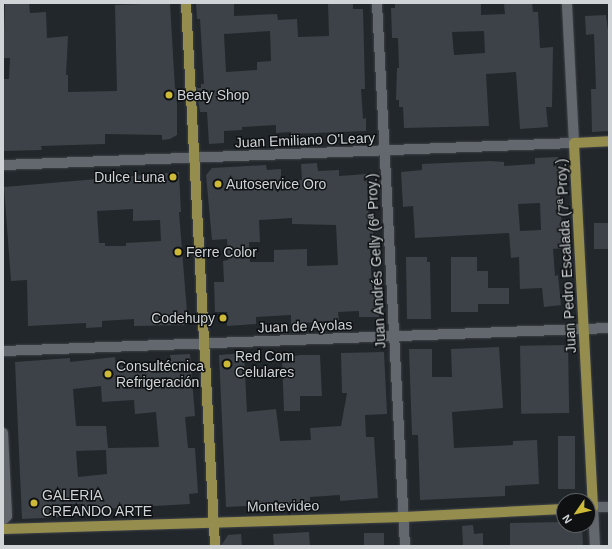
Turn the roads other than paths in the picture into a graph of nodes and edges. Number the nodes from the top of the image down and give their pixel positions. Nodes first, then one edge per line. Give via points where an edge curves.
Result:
1 (186, 3) edge
2 (377, 3) edge
3 (567, 3) edge
4 (609, 141) edge
5 (574, 142) junction
6 (385, 150) junction
7 (193, 159) junction
8 (3, 166) edge
9 (609, 328) edge
10 (584, 329) junction
11 (394, 336) junction
12 (205, 344) junction
13 (3, 351) edge
14 (3, 432) edge
15 (590, 493) edge
16 (596, 507) edge
17 (609, 507) edge
18 (556, 509) edge
19 (404, 517) junction
20 (3, 520) edge
21 (214, 521) junction
22 (3, 529) edge
23 (593, 533) edge
24 (215, 546) edge
25 (405, 546) edge
26 (595, 546) edge

1 - 7 main road
2 - 6 street, Juan Andrés Gelly (6ª Proy.)
3 - 5 street, Juan Pedro Escalada (7ª Proy.)
4 - 5 main road, Juan Emiliano O'Leary
5 - 6 street, Juan Emiliano O'Leary
5 - 10 main road, Juan Pedro Escalada (7ª Proy.)
6 - 7 street, Juan Emiliano O'Leary
6 - 11 street, Juan Andrés Gelly (6ª Proy.)
7 - 8 street, Juan Emiliano O'Leary
7 - 12 main road
9 - 10 street, Juan de Ayolas
10 - 11 street, Juan de Ayolas
10 - 15 main road, Juan Pedro Escalada (7ª Proy.)
11 - 12 street, Juan de Ayolas
11 - 19 street, Juan Andrés Gelly (6ª Proy.)
12 - 13 street, Juan de Ayolas
12 - 21 main road
14 - 20 street via 7,516
16 - 17 street
18 - 19 main road, Montevideo
19 - 21 main road, Montevideo
19 - 25 street, Juan Andrés Gelly (6ª Proy.)
21 - 22 main road, Montevideo
21 - 24 main road
23 - 26 street

